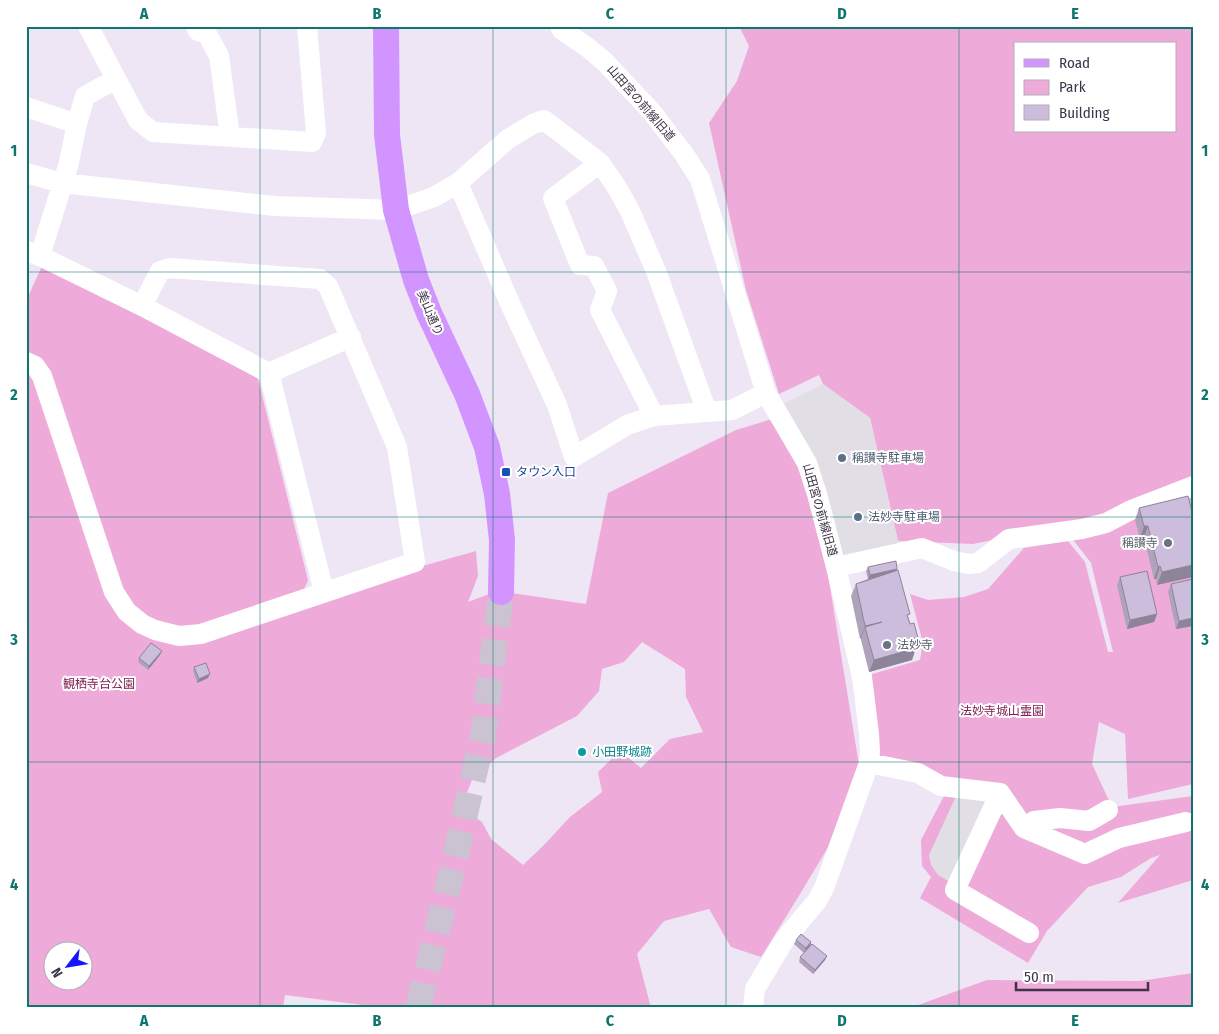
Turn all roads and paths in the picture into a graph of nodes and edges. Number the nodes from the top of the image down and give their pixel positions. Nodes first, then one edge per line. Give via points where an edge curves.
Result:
1 (88, 26) edge
2 (196, 26) edge
3 (307, 26) edge
4 (386, 26) edge
5 (560, 26) edge
6 (116, 79) junction
7 (26, 108) edge
8 (77, 124) junction
9 (230, 138) junction
10 (600, 163) junction
11 (26, 173) edge
12 (62, 183) junction
13 (458, 183) junction
14 (396, 210) junction
15 (33, 254) edge
16 (142, 306) junction
17 (351, 337) junction
18 (26, 362) edge
19 (268, 373) junction
20 (766, 393) junction
21 (707, 412) junction
22 (654, 416) junction
23 (1193, 486) edge
24 (836, 567) junction
25 (324, 592) junction
26 (501, 592) tunnel mouth
27 (869, 763) junction
28 (1000, 793) junction
29 (1108, 810) dead end
30 (1186, 822) dead end
31 (1024, 828) junction
32 (1029, 933) dead end
33 (753, 1008) edge

1 - 6 street
2 - 9 street via 198,31 207,34 219,56
3 - 9 street via 316,133 312,142
4 - 14 main road, 美山通り via 387,135
5 - 20 street, 山田宮の前線旧道 via 604,61 651,110 700,179
6 - 8 street via 85,96
6 - 9 street via 138,120 153,132
7 - 8 street
8 - 12 street
10 - 13 street via 544,120 508,140
10 - 21 street via 630,211 656,271
10 - 22 street via 553,198 580,265 594,266 607,291 600,310
11 - 12 street
12 - 14 street via 275,206
12 - 15 street via 59,200
13 - 14 street
13 - 22 street via 557,405 574,457 627,425
14 - 26 main road, 美山通り via 429,313 467,394 487,448 502,540
15 - 16 street
16 - 17 street via 160,271 170,268 320,279 328,286
16 - 19 street
17 - 19 street
17 - 25 street via 397,447 415,562
18 - 25 street via 35,366 42,376 114,592 127,612 142,624 178,636 201,634
19 - 25 street
20 - 21 street via 732,410
20 - 24 street, 山田宮の前線旧道 via 806,463
21 - 22 street
23 - 24 street via 1106,523 1009,539 978,562 954,561 922,548
24 - 27 street, 山田宮の前線旧道 via 862,678 870,734
27 - 28 street via 918,773 941,786
27 - 33 street, 山田宮の前線旧道 via 818,901 785,939 756,989
28 - 31 street
28 - 32 street via 955,890
29 - 31 street via 1089,821 1060,818 1034,821
30 - 31 street via 1119,838 1085,854

